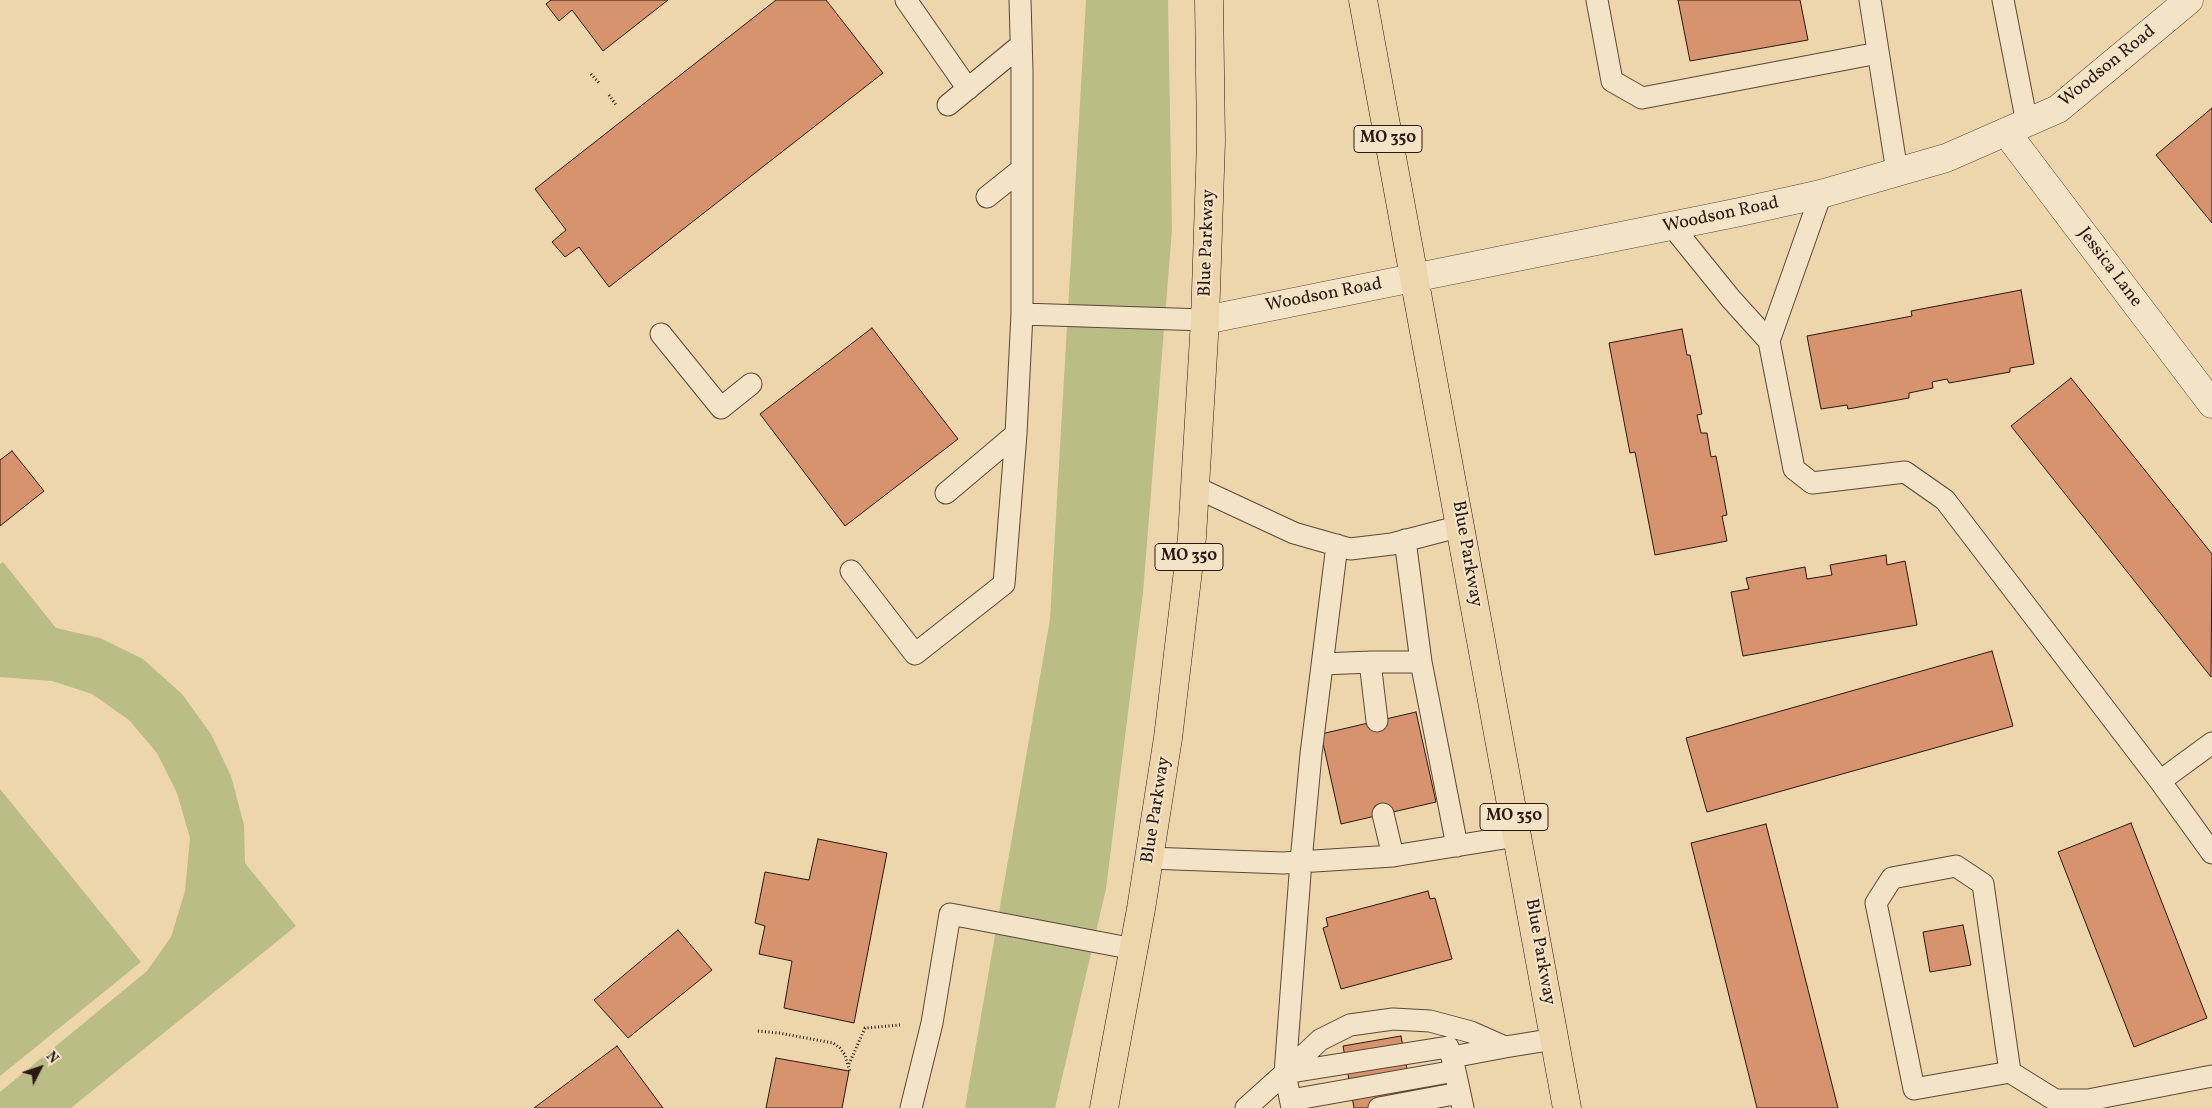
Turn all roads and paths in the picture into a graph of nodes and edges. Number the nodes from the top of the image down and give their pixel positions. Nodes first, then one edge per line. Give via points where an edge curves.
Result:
1 (906, 0) edge
2 (1020, 0) edge
3 (1209, 0) edge
4 (1363, 0) edge
5 (1597, 0) edge
6 (1870, 0) edge
7 (2189, 0) edge
8 (2009, 2) edge
9 (1021, 45) junction
10 (1878, 53) junction
11 (591, 74) dead end
12 (599, 83) dead end
13 (968, 89) junction
14 (609, 95) dead end
15 (948, 104) dead end
16 (616, 105) dead end
17 (2017, 127) junction
18 (1022, 169) junction
19 (1897, 172) junction
20 (1821, 194) junction
21 (987, 197) dead end
22 (1672, 226) junction
23 (1414, 278) junction
24 (1022, 314) junction
25 (1205, 320) junction
26 (661, 334) dead end
27 (1769, 342) junction
28 (751, 384) dead end
29 (2212, 404) edge
30 (1016, 434) junction
31 (1195, 487) junction
32 (946, 493) dead end
33 (1461, 526) junction
34 (1405, 540) junction
35 (1337, 545) junction
36 (851, 571) dead end
37 (1370, 662) junction
38 (1421, 662) junction
39 (1323, 664) junction
40 (1377, 721) dead end
41 (2212, 743) edge
42 (2160, 781) junction
43 (1383, 814) dead end
44 (1517, 836) junction
45 (1457, 846) junction
46 (2212, 853) edge
47 (1393, 856) junction
48 (1149, 858) junction
49 (1300, 861) junction
50 (1134, 949) junction
51 (932, 1023) junction
52 (758, 1031) dead end
53 (1555, 1038) junction
54 (1505, 1047) junction
55 (848, 1064) junction
56 (1453, 1064) junction
57 (850, 1072) dead end
58 (2010, 1072) junction
59 (1285, 1073) junction
60 (2212, 1076) edge
61 (1461, 1100) edge
62 (1291, 1104) edge
63 (911, 1108) edge
64 (1104, 1108) edge
65 (1246, 1108) edge
66 (1379, 1108) edge
67 (1567, 1108) edge

1 - 13 lane
2 - 9 lane
3 - 25 highway, Blue Parkway / MO 350 via 1211,142
4 - 23 highway, Blue Parkway / MO 350
5 - 10 lane via 1612,81 1642,98
6 - 10 lane
7 - 17 street, Woodson Road via 2058,109
8 - 17 lane
9 - 13 lane
9 - 18 lane
10 - 19 lane
11 - 12 path
13 - 15 lane
14 - 16 path
17 - 19 street, Woodson Road via 1946,158
17 - 29 street, Jessica Lane
18 - 21 lane
18 - 24 lane
19 - 20 street, Woodson Road
20 - 22 street, Woodson Road
20 - 27 lane
22 - 23 street, Woodson Road
22 - 27 lane
23 - 25 street, Woodson Road
23 - 33 highway, Blue Parkway / MO 350
24 - 25 lane
24 - 30 lane
25 - 31 highway, Blue Parkway / MO 350
26 - 28 lane via 721,408
27 - 42 lane via 1794,469 1812,483 1905,472 1945,500
30 - 32 lane
30 - 36 lane via 1004,584 915,654
31 - 35 lane via 1294,533
31 - 48 highway, Blue Parkway / MO 350 via 1168,738
33 - 34 lane
33 - 44 highway, Blue Parkway / MO 350
34 - 35 lane via 1350,549
34 - 38 lane
35 - 39 lane
37 - 38 lane
37 - 39 lane
37 - 40 lane
38 - 45 lane
39 - 49 lane
41 - 42 lane
42 - 46 lane
43 - 47 lane
44 - 45 lane
44 - 53 highway, Blue Parkway / MO 350
45 - 47 lane
47 - 49 lane
48 - 49 lane
48 - 50 highway, Blue Parkway / MO 350
49 - 59 lane
50 - 51 lane via 950,914
50 - 64 highway, Blue Parkway / MO 350
51 - 55 path via 865,1028
51 - 63 lane
52 - 55 path via 833,1043 840,1048
53 - 54 lane
53 - 67 highway, Blue Parkway / MO 350
54 - 56 lane
54 - 59 lane via 1471,1032 1430,1021 1393,1019 1350,1025 1320,1040
55 - 57 path
56 - 59 lane via 1448,1047
56 - 61 lane
56 - 62 lane
58 - 58 lane via 1914,1088 1876,903 1892,878 1956,866 1983,884
58 - 60 lane via 2056,1100 2088,1100
59 - 62 lane
59 - 65 lane
61 - 66 lane

